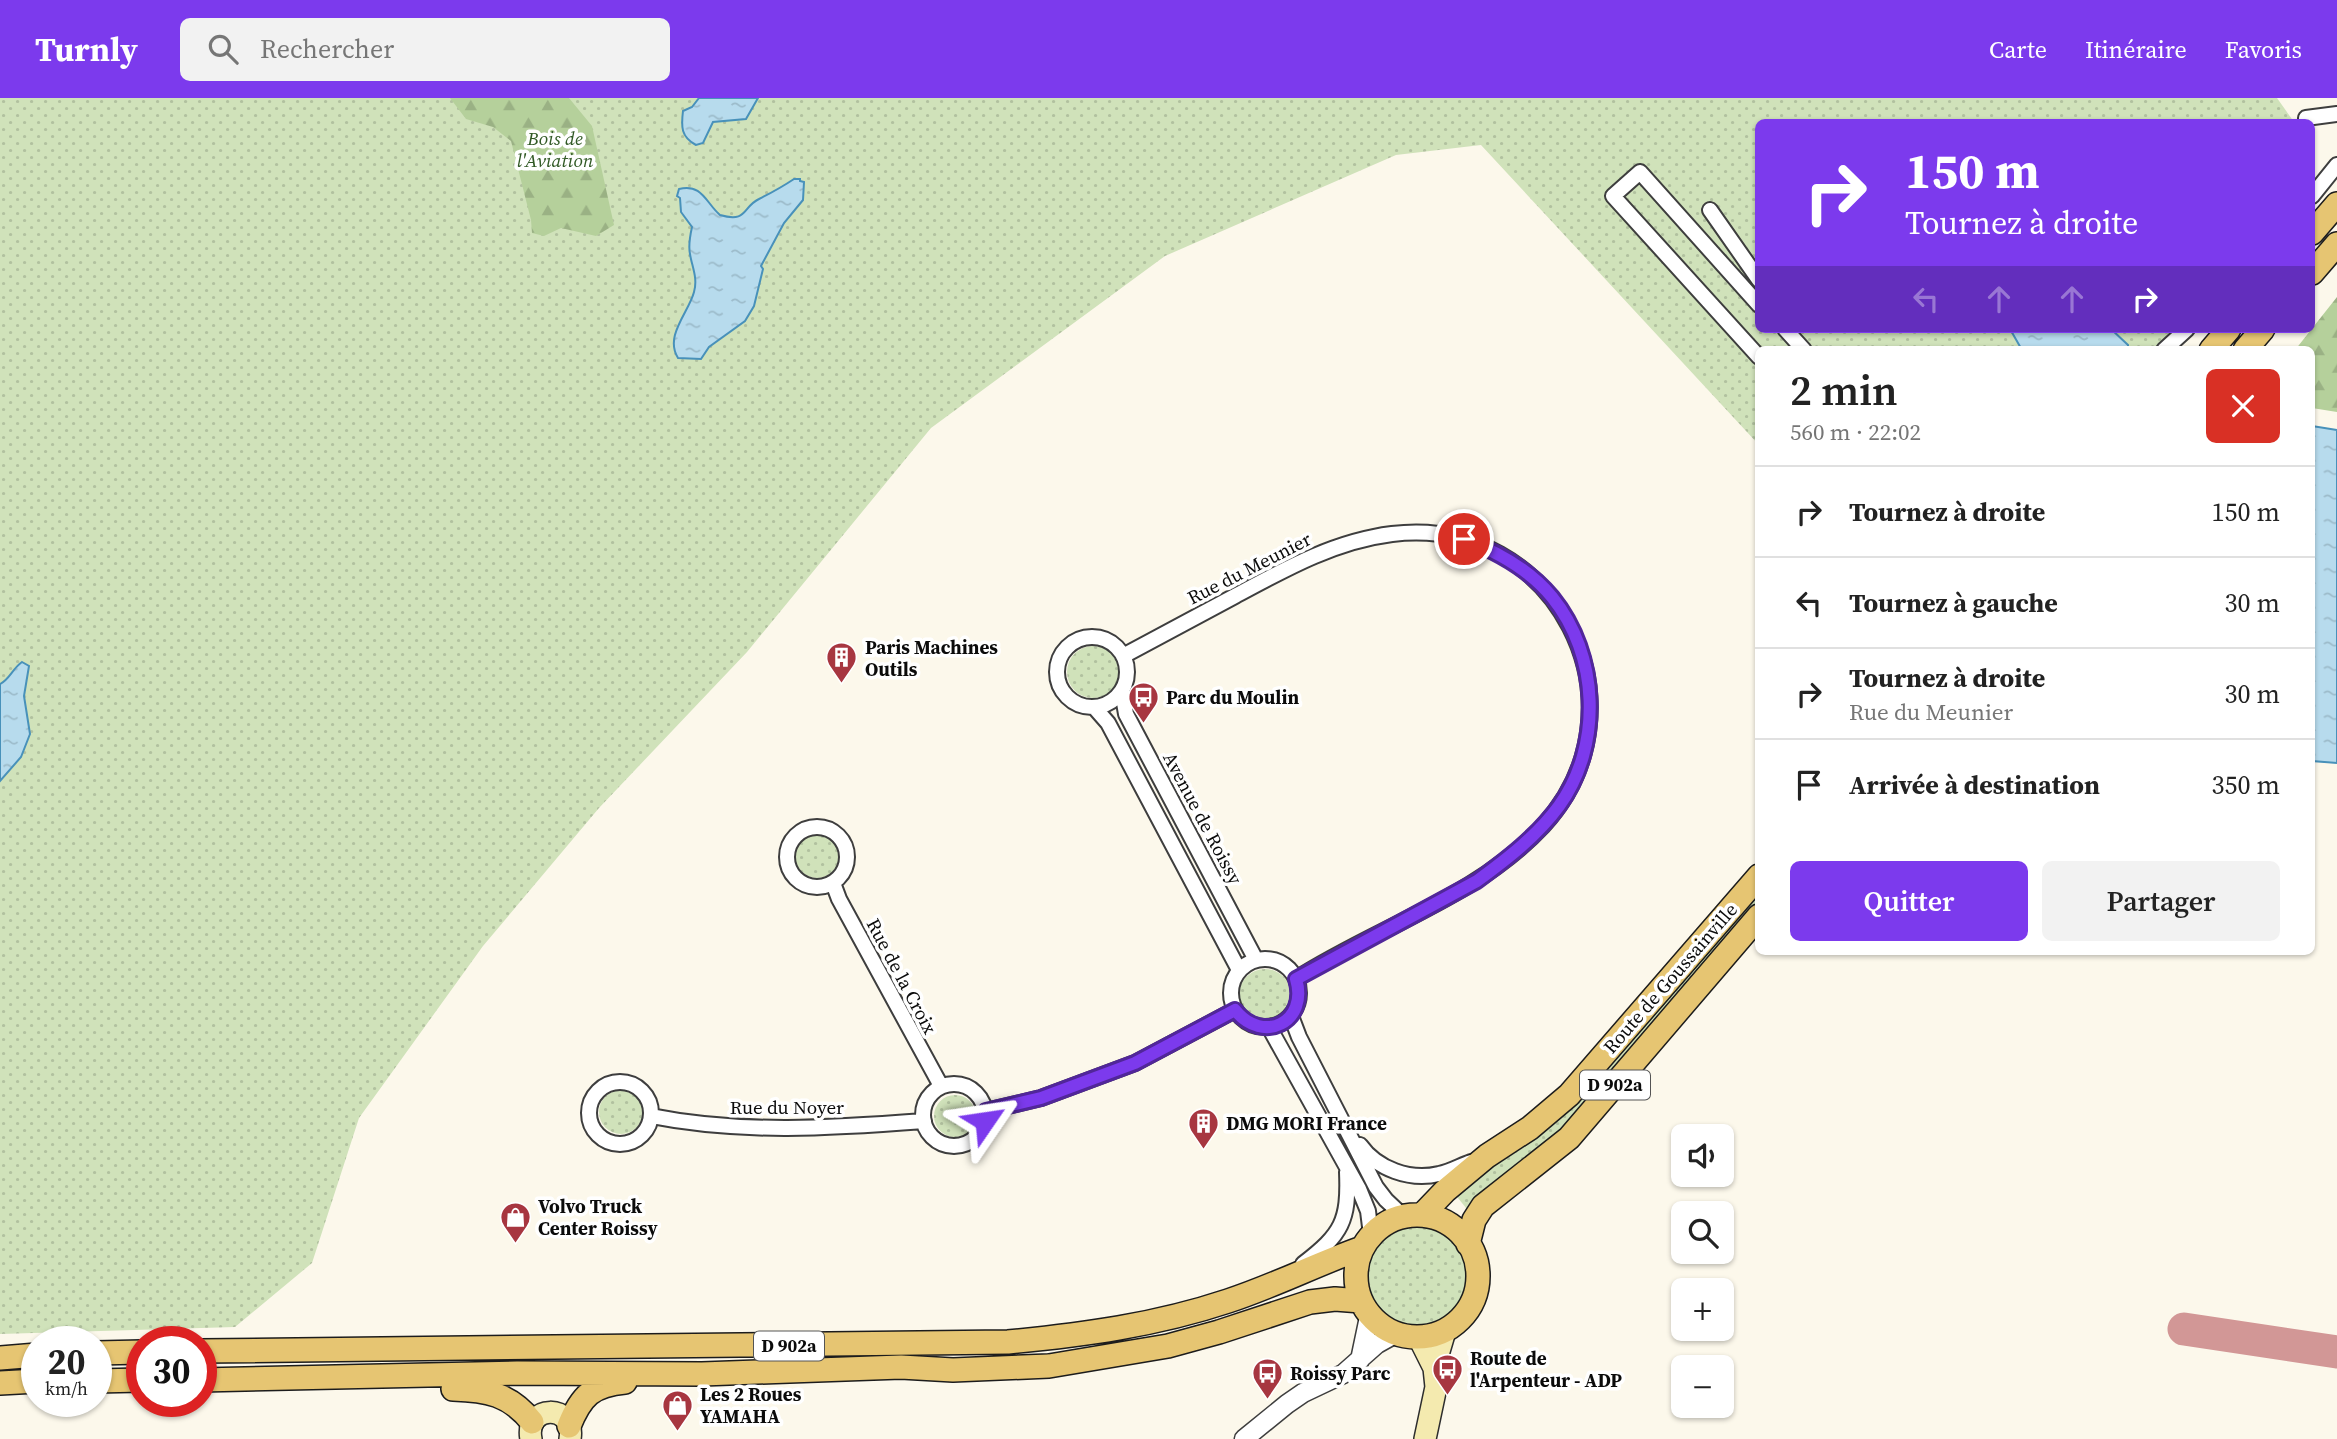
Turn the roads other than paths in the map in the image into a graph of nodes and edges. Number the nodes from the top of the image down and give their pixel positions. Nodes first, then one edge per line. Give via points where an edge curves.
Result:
1 (2337, 114) edge
2 (2306, 118) dead end
3 (2337, 165) edge
4 (2315, 192) edge
5 (2337, 204) edge
6 (1710, 210) dead end
7 (2315, 230) edge
8 (2337, 244) edge
9 (2315, 270) edge
10 (1755, 274) edge
11 (1755, 301) edge
12 (2183, 333) edge
13 (2168, 346) edge
14 (1755, 353) edge
15 (1123, 656) junction
16 (1122, 691) junction
17 (1094, 707) junction
18 (1755, 881) edge
19 (833, 883) junction
20 (1755, 921) edge
21 (1256, 960) junction
22 (1239, 970) junction
23 (1296, 979) junction
24 (1235, 1010) junction
25 (1291, 1016) junction
26 (1269, 1027) junction
27 (941, 1086) junction
28 (986, 1111) junction
29 (651, 1116) junction
30 (923, 1121) junction
31 (1343, 1121) junction
32 (1486, 1156) junction
33 (1347, 1170) junction
34 (1413, 1216) junction
35 (1367, 1242) junction
36 (1468, 1244) junction
37 (1276, 1284) junction
38 (1365, 1309) junction
39 (1445, 1331) junction
40 (1395, 1334) junction
41 (1419, 1338) junction
42 (217, 1351) edge
43 (21, 1356) edge
44 (0, 1358) edge
45 (1360, 1360) junction
46 (1434, 1368) junction
47 (702, 1374) junction
48 (328, 1379) junction
49 (217, 1380) edge
50 (21, 1382) edge
51 (0, 1383) edge
52 (532, 1431) edge
53 (569, 1432) edge
54 (1244, 1439) edge
55 (1425, 1439) edge

1 - 2 street
3 - 4 street
5 - 7 main road
6 - 10 street
8 - 9 main road
11 - 14 street via 1640,172 1613,196
12 - 13 street
15 - 16 street via 1127,667
15 - 17 street via 1110,642 1092,636 1064,650 1056,671 1063,693 1082,706
15 - 23 street, Rue du Meunier via 1309,557 1392,534 1432,533 1498,552 1542,586 1567,619 1586,670 1590,718 1582,760 1560,804 1527,842 1477,881
16 - 17 street via 1105,705
16 - 21 street, Avenue de Roissy via 1126,714
17 - 22 street, Avenue de Roissy via 1108,723
18 - 32 main road, Route de Goussainville / D 902a via 1569,1095
19 - 19 street via 848,859 843,840 826,827 803,830 788,848 791,873 804,885
19 - 27 street, Rue de la Croix
20 - 36 main road, Route de Goussainville / D 902a via 1569,1138 1483,1206
21 - 22 street
21 - 23 street via 1284,964
22 - 24 street via 1231,990
23 - 25 street via 1299,998
24 - 26 street via 1250,1024
24 - 28 street via 1135,1063 1041,1098
25 - 26 street
25 - 31 street
26 - 33 street
27 - 28 street via 970,1087
27 - 30 street via 926,1101
28 - 30 street via 976,1138 960,1146 933,1138
29 - 29 street via 646,1096 619,1082 600,1090 590,1107 598,1135 615,1144 643,1134
29 - 30 street, Rue du Noyer via 774,1128
31 - 32 street via 1368,1156 1389,1169 1419,1177
31 - 34 street via 1376,1187 1386,1200
32 - 34 main road, Route de Goussainville / D 902a
33 - 35 street via 1368,1211
33 - 37 street via 1348,1197 1339,1230 1329,1244
34 - 35 main road via 1380,1227
34 - 36 main road via 1450,1225
35 - 37 main road, D 902a
35 - 38 main road via 1356,1265 1356,1284
36 - 39 main road via 1477,1268 1475,1295 1463,1315
37 - 42 main road, D 902a via 1155,1322 1008,1342
38 - 40 main road
38 - 45 street
38 - 47 main road, D 902a via 1335,1299 1310,1302 1168,1346 1049,1366
39 - 41 main road
39 - 46 main road
40 - 41 main road
40 - 45 street
41 - 46 main road
43 - 44 main road
45 - 54 street via 1343,1374 1303,1393
46 - 55 main road via 1436,1387
47 - 48 main road, D 902a
47 - 53 main road via 610,1383 587,1393
48 - 49 main road, D 902a
48 - 52 main road via 394,1388 483,1390 505,1397
50 - 51 main road
52 - 53 main road via 537,1417 549,1412 562,1415

